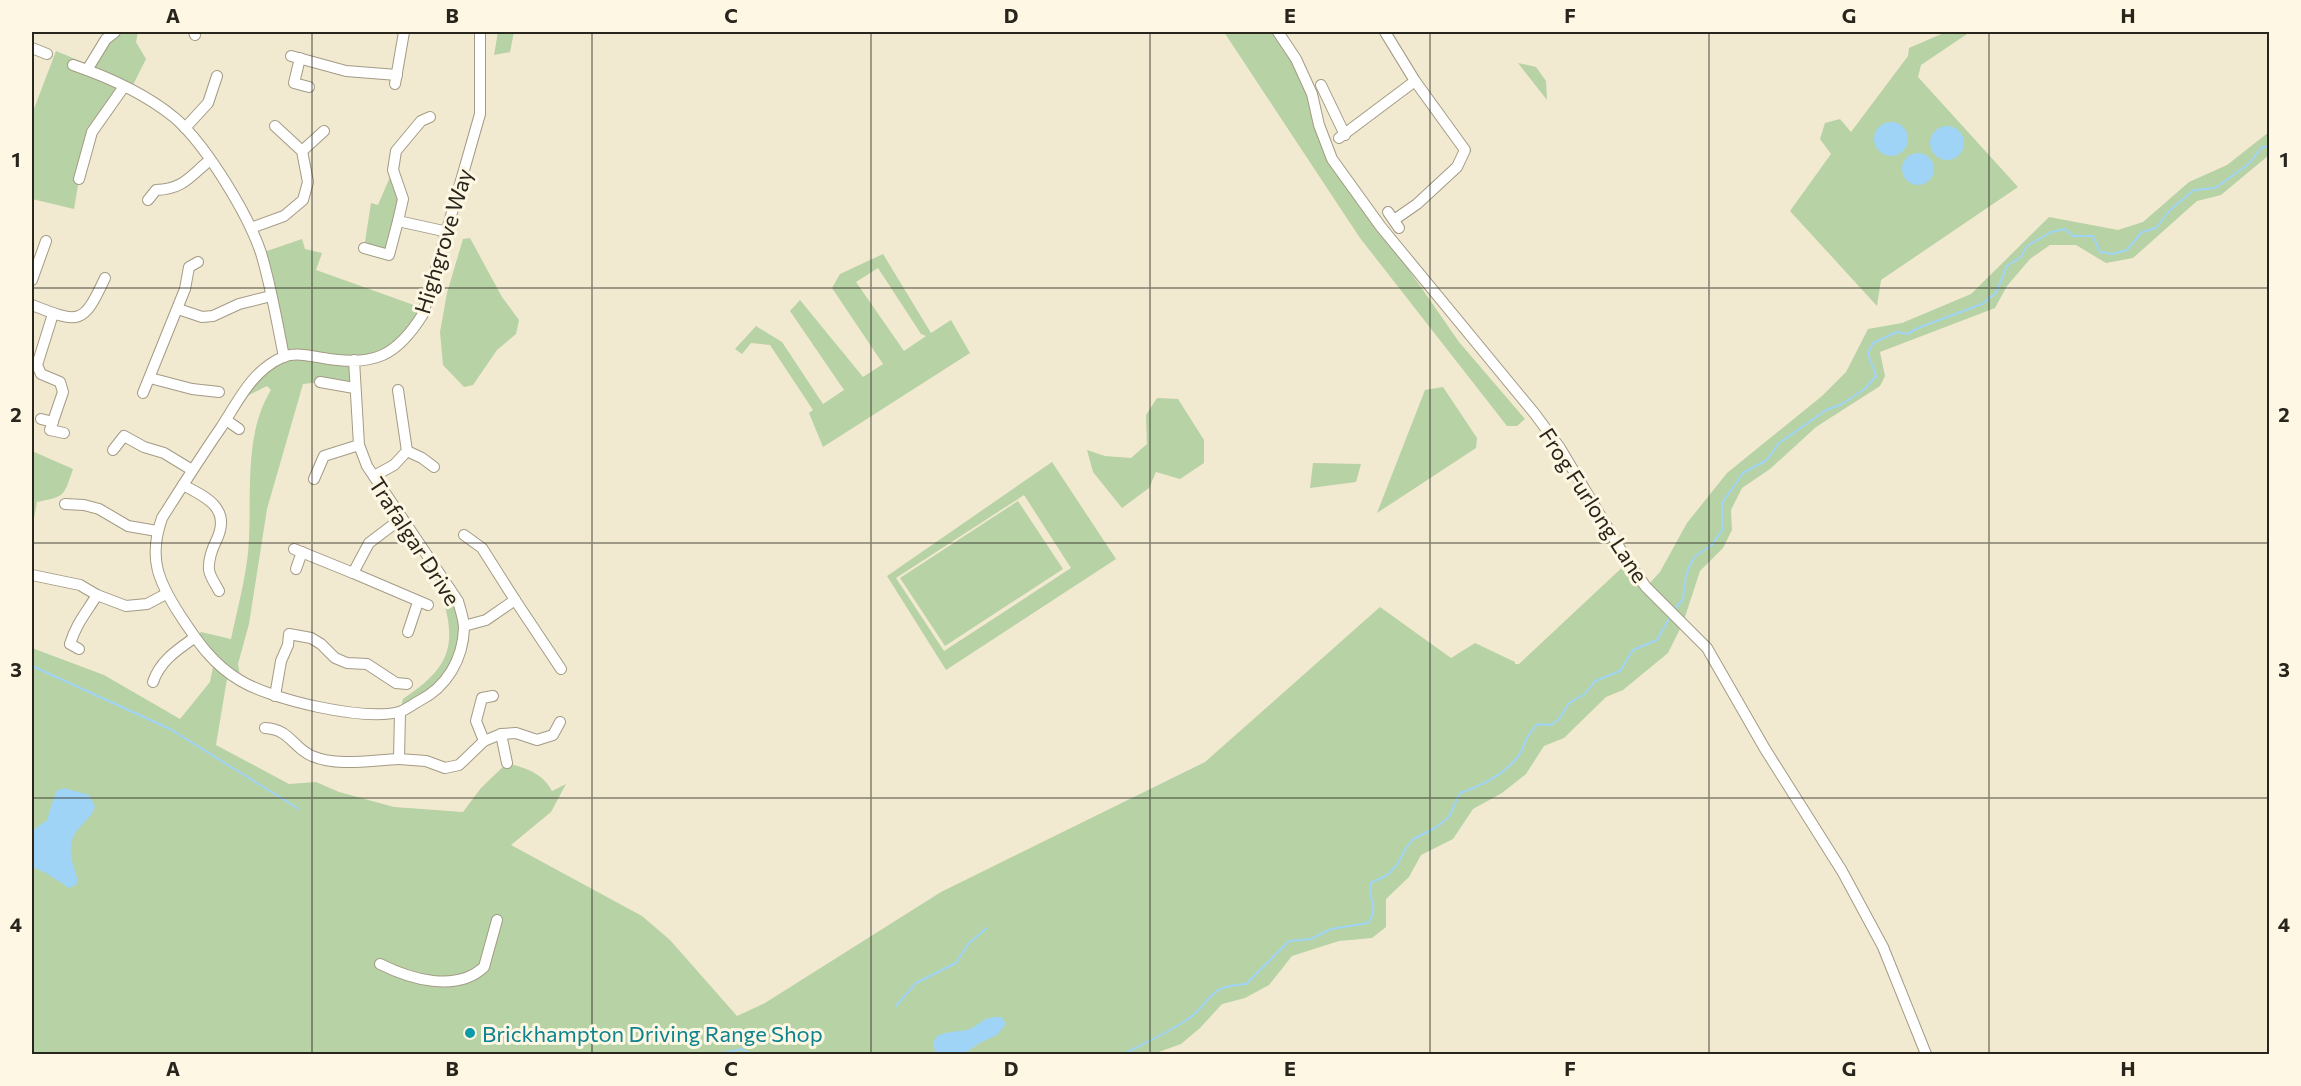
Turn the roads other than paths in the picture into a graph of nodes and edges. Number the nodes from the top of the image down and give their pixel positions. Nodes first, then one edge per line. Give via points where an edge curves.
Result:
1 (116, 32) edge
2 (404, 32) edge
3 (480, 32) edge
4 (1278, 32) edge
5 (1385, 32) edge
6 (73, 65) dead end
7 (87, 70) junction
8 (217, 76) dead end
9 (1415, 81) junction
10 (1321, 85) dead end
11 (309, 87) dead end
12 (123, 88) junction
13 (422, 117) dead end
14 (275, 126) dead end
15 (185, 128) junction
16 (324, 131) dead end
17 (284, 134) junction
18 (274, 143) dead end
19 (302, 150) junction
20 (210, 160) junction
21 (70, 164) dead end
22 (82, 167) junction
23 (79, 179) dead end
24 (148, 200) dead end
25 (1394, 220) dead end
26 (398, 221) junction
27 (251, 228) junction
28 (448, 232) junction
29 (48, 248) dead end
30 (364, 248) dead end
31 (189, 264) dead end
32 (32, 280) edge
33 (101, 281) dead end
34 (271, 296) junction
35 (32, 305) edge
36 (178, 309) junction
37 (53, 314) junction
38 (284, 357) junction
39 (354, 360) junction
40 (150, 378) junction
41 (320, 382) dead end
42 (354, 388) junction
43 (219, 392) dead end
44 (143, 393) dead end
45 (396, 397) dead end
46 (41, 418) dead end
47 (226, 420) junction
48 (53, 422) junction
49 (239, 429) dead end
50 (64, 433) dead end
51 (359, 445) junction
52 (113, 450) dead end
53 (406, 451) junction
54 (434, 467) dead end
55 (192, 470) junction
56 (374, 476) junction
57 (314, 479) dead end
58 (183, 484) junction
59 (72, 508) dead end
60 (402, 518) junction
61 (157, 531) junction
62 (471, 536) dead end
63 (296, 569) dead end
64 (354, 573) junction
65 (32, 575) edge
66 (219, 591) dead end
67 (166, 594) junction
68 (97, 596) junction
69 (515, 600) junction
70 (464, 626) junction
71 (408, 632) dead end
72 (194, 638) junction
73 (69, 646) dead end
74 (554, 664) dead end
75 (153, 682) dead end
76 (399, 686) dead end
77 (275, 696) junction
78 (483, 696) dead end
79 (399, 712) junction
80 (560, 722) dead end
81 (271, 726) dead end
82 (501, 734) junction
83 (484, 741) junction
84 (399, 759) junction
85 (507, 763) dead end
86 (496, 920) dead end
87 (380, 964) dead end
88 (1926, 1054) edge

1 - 7 street via 106,39
2 - 11 street via 396,80 296,57 294,83
3 - 28 street, Highgrove Way via 480,114
4 - 88 street, Frog Furlong Lane via 1312,94 1332,159 1381,227 1560,448 1646,587 1707,648 1842,871 1883,947
5 - 9 street
6 - 7 street
7 - 12 street
8 - 15 street via 212,104
9 - 10 street via 1342,137
9 - 25 street via 1465,150 1457,167
12 - 15 street via 153,102
12 - 22 street via 92,132
13 - 26 street via 396,152 393,170 402,199
14 - 17 street
15 - 20 street
16 - 19 street
17 - 18 street
17 - 19 street
19 - 27 street via 308,182 303,200 284,216
20 - 24 street via 171,190 155,186
20 - 27 street
21 - 22 street
22 - 23 street
26 - 28 street
26 - 30 street via 394,256
27 - 34 street
28 - 39 street, Highgrove Way via 423,314 411,333 396,349 375,358
29 - 32 street
31 - 36 street
33 - 37 street via 92,306 83,315 71,318
34 - 36 street via 213,316 202,317
34 - 38 street
35 - 37 street
36 - 40 street
37 - 48 street via 37,365 41,374 60,382 63,392
38 - 39 street, Highgrove Way
38 - 47 street via 259,372
39 - 42 street, Trafalgar Drive
40 - 43 street
40 - 44 street
41 - 42 street
42 - 51 street, Trafalgar Drive
45 - 53 street
46 - 48 street
47 - 49 street
47 - 55 street
48 - 50 street via 50,430
51 - 56 street, Trafalgar Drive
51 - 57 street via 324,456
52 - 55 street via 124,431 144,447 164,453
53 - 54 street
53 - 56 street via 394,465
55 - 58 street
56 - 60 street, Trafalgar Drive
58 - 61 street
58 - 66 street via 211,500 220,513 222,529 210,556 209,572
59 - 61 street via 99,509 128,526
60 - 64 street via 369,543
60 - 70 street, Trafalgar Drive via 458,601
61 - 67 street via 154,552
62 - 69 street
63 - 64 street via 298,550
64 - 71 street via 423,603
65 - 68 street via 44,582 80,585
67 - 68 street via 147,604 126,606
67 - 72 street
68 - 73 street via 75,626
69 - 70 street via 486,620
69 - 74 street
70 - 79 street, Trafalgar Drive via 461,651 450,676 434,693
72 - 75 street via 168,657
72 - 77 street, Trafalgar Drive via 214,662 241,682
76 - 77 street via 378,669 335,658 321,644 289,630
77 - 79 street, Trafalgar Drive via 363,714
78 - 83 street via 476,721
79 - 84 street
80 - 82 street via 556,737 537,740 516,733
81 - 84 street via 308,755 327,762
82 - 83 street
82 - 85 street
83 - 84 street via 459,765 445,768 426,761
86 - 87 street via 484,967 479,972 431,981 403,975

